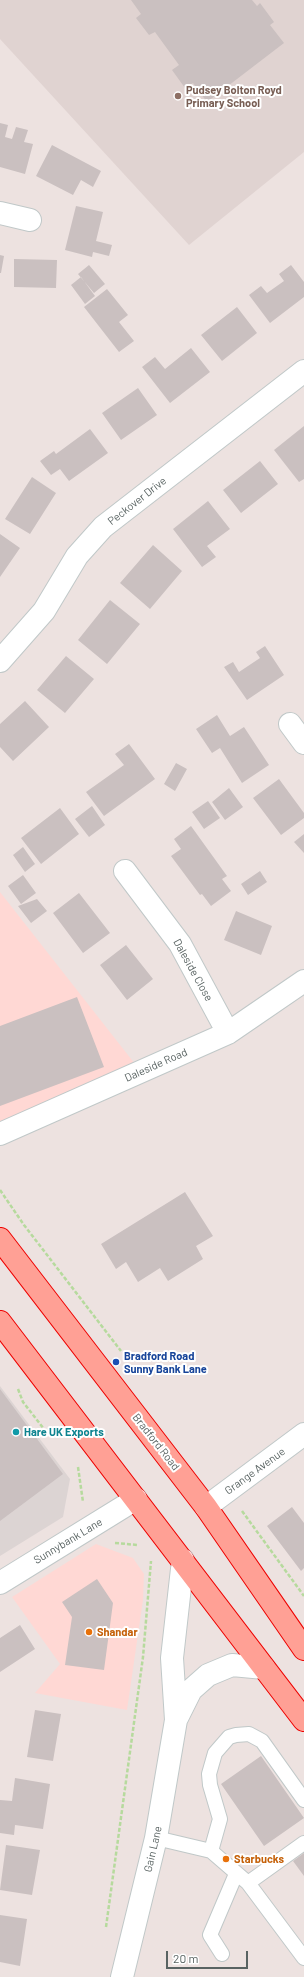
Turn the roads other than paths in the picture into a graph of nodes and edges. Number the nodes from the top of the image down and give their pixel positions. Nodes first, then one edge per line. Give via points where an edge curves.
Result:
1 (0, 213) edge
2 (30, 220) dead end
3 (304, 370) edge
4 (0, 661) edge
5 (290, 724) dead end
6 (304, 743) edge
7 (125, 871) dead end
8 (304, 981) edge
9 (228, 1033) junction
10 (0, 1134) edge
11 (0, 1239) edge
12 (0, 1322) edge
13 (304, 1434) edge
14 (136, 1500) junction
15 (206, 1507) junction
16 (183, 1560) junction
17 (0, 1583) edge
18 (304, 1649) edge
19 (264, 1668) junction
20 (176, 1720) junction
21 (304, 1720) edge
22 (304, 1800) edge
23 (156, 1838) junction
24 (304, 1843) edge
25 (212, 1851) junction
26 (236, 1874) junction
27 (248, 1883) junction
28 (222, 1954) dead end
29 (304, 1958) edge
30 (122, 1977) edge

1 - 2 street
3 - 4 street, Peckover Drive via 103,527 77,556 44,610
5 - 6 street
7 - 9 street, Daleside Close via 180,944
8 - 9 street, Daleside Road
9 - 10 street, Daleside Road
11 - 15 highway, Bradford Road
12 - 14 highway
13 - 15 street, Grange Avenue
14 - 16 highway
14 - 17 street, Sunnybank Lane
15 - 18 highway, Bradford Road
16 - 19 highway
16 - 20 street, Gain Lane via 172,1658
19 - 20 street, Gain Lane via 232,1665 208,1675 191,1690
19 - 21 highway
20 - 23 street, Gain Lane
22 - 25 lane via 262,1741 249,1734 229,1737 215,1753 209,1774 220,1819
23 - 25 lane
23 - 30 street, Gain Lane
24 - 27 lane
25 - 26 lane
26 - 27 lane
26 - 28 lane via 210,1935
27 - 29 lane

